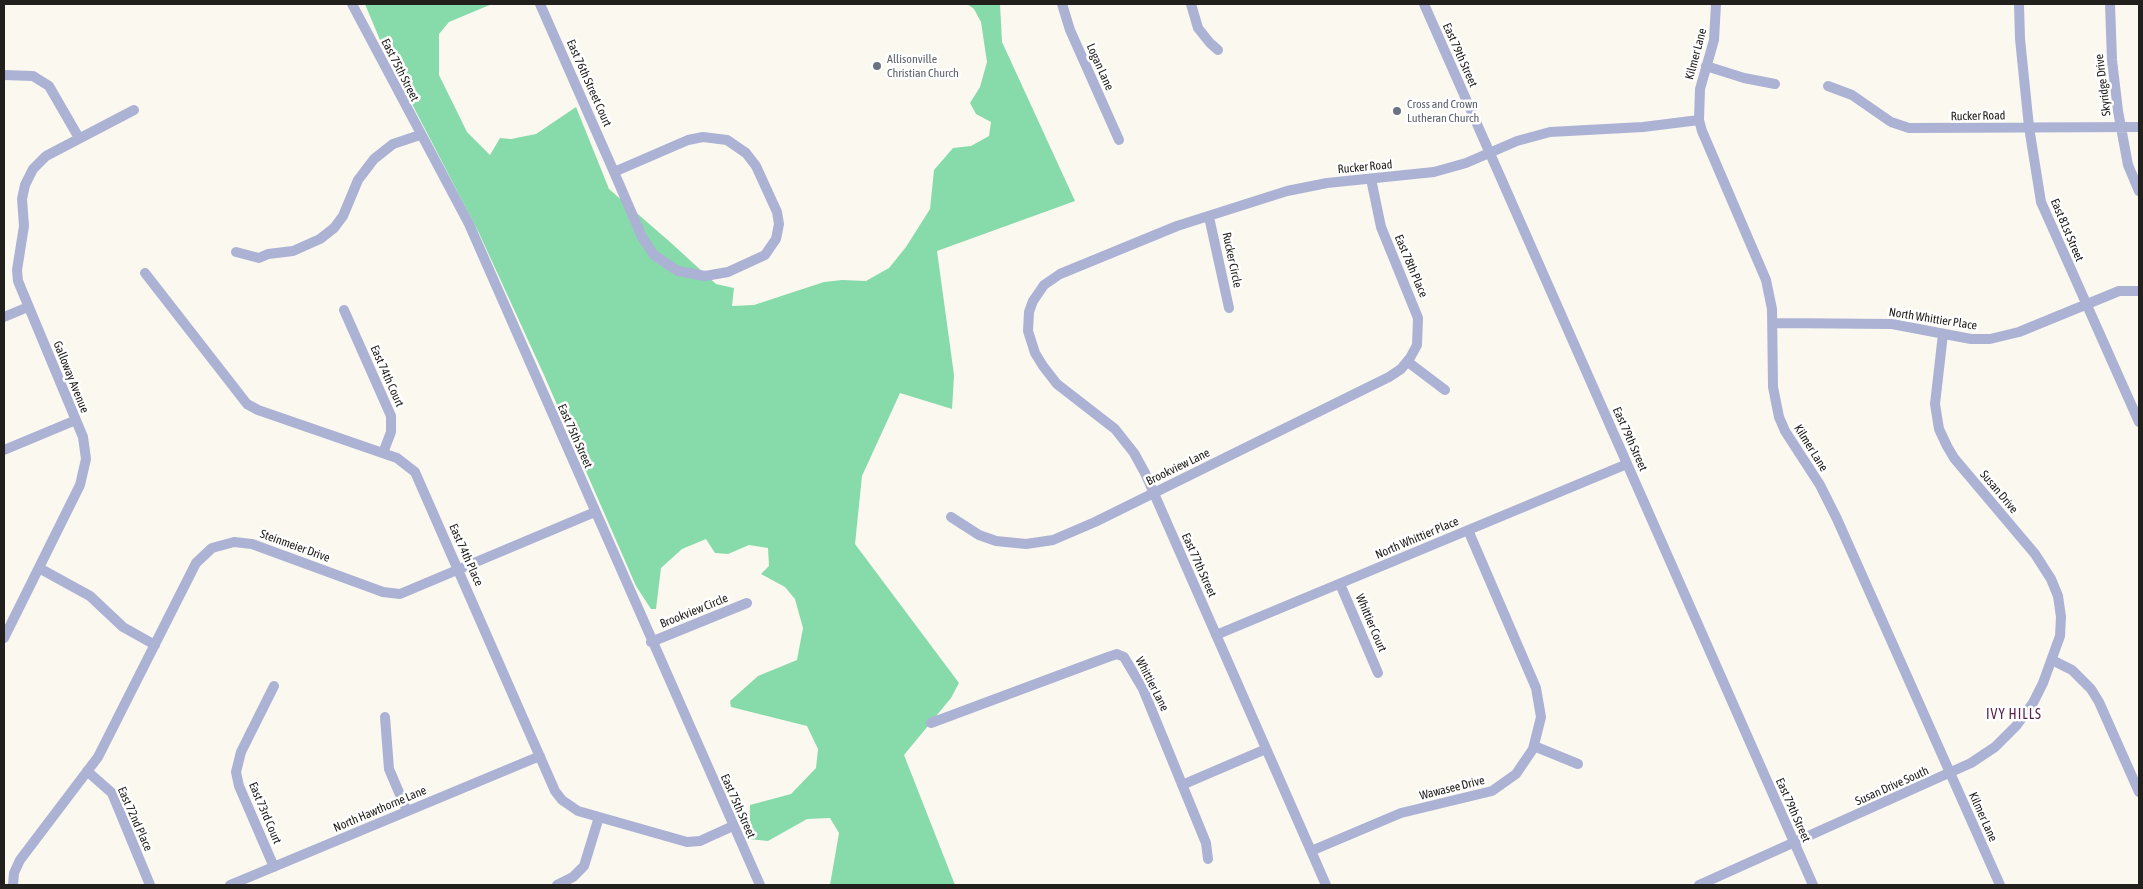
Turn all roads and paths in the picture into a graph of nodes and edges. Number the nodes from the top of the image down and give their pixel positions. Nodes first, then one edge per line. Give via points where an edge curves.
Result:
1 (352, 4) edge
2 (540, 4) edge
3 (1062, 4) edge
4 (1191, 4) edge
5 (1424, 4) edge
6 (1716, 4) edge
7 (2019, 4) edge
8 (2110, 4) edge
9 (1218, 50) dead end
10 (1706, 66) junction
11 (4, 75) edge
12 (1775, 84) dead end
13 (1828, 86) dead end
14 (134, 110) dead end
15 (1699, 120) junction
16 (2029, 127) junction
17 (2121, 127) junction
18 (2139, 127) edge
19 (420, 135) junction
20 (79, 138) junction
21 (1119, 140) dead end
22 (1490, 152) junction
23 (614, 172) junction
24 (1371, 179) junction
25 (2139, 191) edge
26 (1209, 217) junction
27 (236, 252) dead end
28 (145, 273) dead end
29 (1044, 285) joint
30 (2139, 291) edge
31 (2086, 304) junction
32 (28, 307) junction
33 (1229, 308) dead end
34 (344, 310) dead end
35 (4, 317) edge
36 (1773, 323) junction
37 (1943, 334) junction
38 (1408, 362) junction
39 (1445, 390) dead end
40 (76, 420) junction
41 (2139, 422) edge
42 (4, 450) edge
43 (383, 454) junction
44 (1627, 464) junction
45 (1154, 493) junction
46 (595, 512) junction
47 (951, 517) dead end
48 (1468, 530) junction
49 (39, 568) junction
50 (458, 570) junction
51 (1340, 584) junction
52 (747, 603) dead end
53 (1216, 635) junction
54 (4, 638) edge
55 (651, 642) junction
56 (155, 645) junction
57 (2052, 660) junction
58 (1378, 673) dead end
59 (274, 686) dead end
60 (385, 717) dead end
61 (932, 723) dead end
62 (1534, 746) junction
63 (1266, 748) junction
64 (540, 756) junction
65 (1578, 764) dead end
66 (87, 772) junction
67 (1950, 773) junction
68 (1182, 785) junction
69 (2139, 792) edge
70 (407, 811) junction
71 (599, 817) junction
72 (733, 826) junction
73 (1794, 843) junction
74 (1311, 851) junction
75 (1208, 859) dead end
76 (274, 867) junction
77 (13, 885) edge
78 (150, 885) edge
79 (230, 885) edge
80 (557, 885) edge
81 (760, 885) edge
82 (1326, 885) edge
83 (1699, 885) edge
84 (1813, 885) edge
85 (2000, 885) edge

1 - 19 street, East 75th Street
2 - 23 street, East 76th Street Court
3 - 21 street, Logan Lane via 1070,30
4 - 9 street via 1198,28
5 - 22 street, East 79th Street
6 - 10 street, Kilmer Lane via 1716,32
7 - 16 street, East 81st Street
8 - 17 street, Skyridge Drive via 2112,60
10 - 12 street
10 - 15 street, Kilmer Lane via 1700,89
11 - 20 street via 25,75 46,83 58,98
13 - 16 street, Rucker Road via 1852,95 1888,120 1910,128
14 - 20 street, Galloway Avenue
15 - 22 street, Rucker Road via 1557,131 1524,138
15 - 36 street, Kilmer Lane via 1764,273
16 - 17 street, Rucker Road
16 - 31 street, East 81st Street via 2044,213
17 - 18 street, Rucker Road
17 - 25 street, Skyridge Drive via 2128,165
19 - 27 street via 393,144 376,156 361,175 343,216 317,241 292,251 259,258
19 - 46 street, East 75th Street via 468,224
20 - 32 street, Galloway Avenue via 44,158 33,168 25,185 22,199 24,226 17,270
22 - 24 street, Rucker Road via 1434,172
22 - 44 street, East 79th Street
23 - 23 street, East 76th Street Court via 696,138 714,137 730,142 743,150 756,166 777,212 776,239 762,256 722,274 698,276 675,270 646,245
24 - 26 street, Rucker Road via 1294,189
24 - 38 street, East 78th Place via 1381,228 1418,318 1418,341
26 - 29 street, Rucker Road via 1177,226 1064,272
26 - 33 street, Rucker Circle
28 - 43 street, East 74th Place via 247,404
29 - 45 street, East 77th Street via 1029,312 1028,331 1034,353 1057,384 1115,430 1130,447
30 - 31 street, North Whittier Place via 2119,291
31 - 37 street, North Whittier Place via 2005,337 1979,340
31 - 41 street, East 81st Street
32 - 35 street
32 - 40 street, Galloway Avenue
34 - 43 street, East 74th Court via 391,416 391,432
36 - 37 street, North Whittier Place via 1873,323
36 - 67 street, Kilmer Lane via 1773,387 1779,417 1837,519
37 - 57 street, Susan Drive via 1935,389 1940,429 1954,458 2032,550 2051,579 2058,596 2061,618 2060,636
38 - 39 street
38 - 45 street, Brookview Lane via 1389,377
40 - 42 street
40 - 49 street, Galloway Avenue via 85,448 85,470
43 - 50 street, East 74th Place via 404,462 415,472
44 - 48 street, North Whittier Place
44 - 73 street, East 79th Street
45 - 47 street, Brookview Lane via 1062,537 1039,543 1015,544 992,540 965,528
45 - 53 street, East 77th Street
46 - 50 street, Steinmeier Drive
46 - 55 street, East 75th Street
48 - 51 street, North Whittier Place
48 - 62 street, Wawasee Drive via 1536,688 1541,717
49 - 54 street, Galloway Avenue
49 - 56 street via 90,596 123,627
50 - 56 street, Steinmeier Drive via 406,593 391,594 252,544 223,544 198,560
50 - 64 street, East 74th Place
51 - 53 street, North Whittier Place
51 - 58 street, Whittier Court
52 - 55 street, Brookview Circle
53 - 63 street, East 77th Street
55 - 72 street, East 75th Street
56 - 66 street, Steinmeier Drive via 98,757
57 - 67 street, Susan Drive South via 2037,696 2011,732 1981,758
57 - 69 street via 2072,670 2091,688
59 - 76 street, East 73rd Court via 241,752 236,772
60 - 70 street via 389,769
61 - 68 street, Whittier Lane via 1117,654 1124,656 1143,689
62 - 65 street
62 - 74 street, Wawasee Drive via 1519,771 1492,791 1398,815
63 - 68 street
63 - 74 street, East 77th Street
64 - 70 street, North Hawthorne Lane
64 - 71 street, East 74th Place via 562,800 578,811
66 - 77 street, Steinmeier Drive via 20,860
66 - 78 street, East 72nd Place via 112,793
67 - 73 street, Susan Drive South
67 - 85 street, Kilmer Lane
68 - 75 street, Whittier Lane via 1206,843
70 - 76 street, North Hawthorne Lane
71 - 72 street, East 74th Place via 687,842 700,841
71 - 80 street via 584,866 573,877
72 - 81 street, East 75th Street
73 - 83 street, Susan Drive South
73 - 84 street, East 79th Street
74 - 82 street, East 77th Street
76 - 79 street, North Hawthorne Lane

